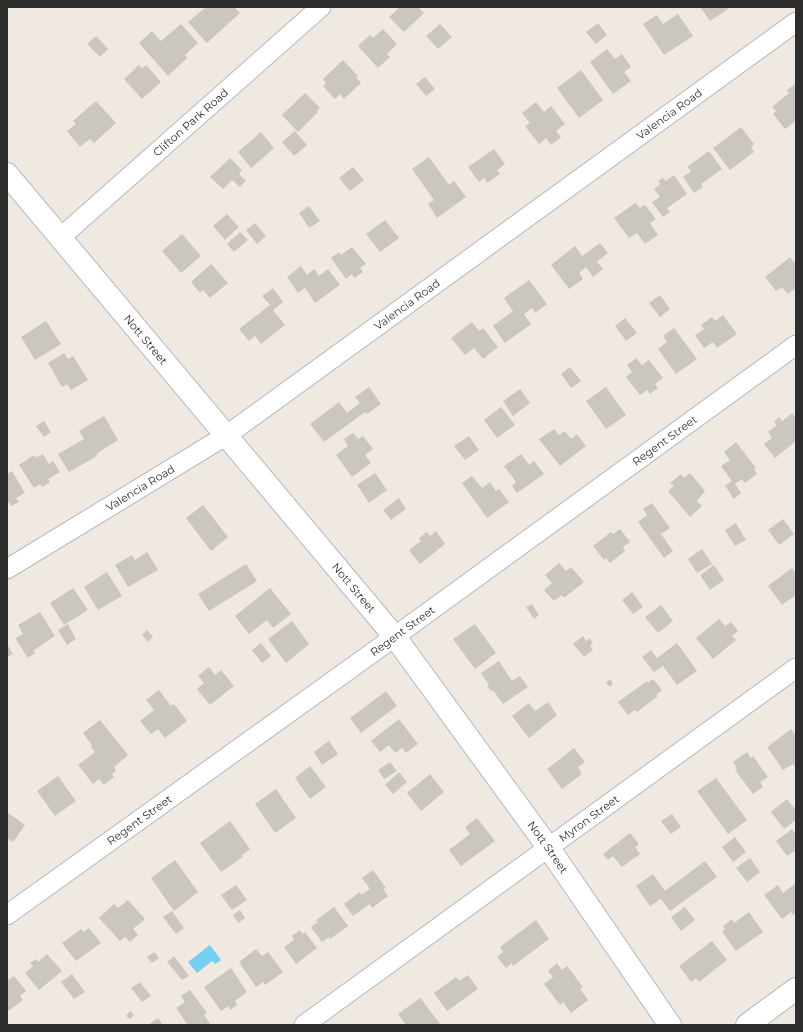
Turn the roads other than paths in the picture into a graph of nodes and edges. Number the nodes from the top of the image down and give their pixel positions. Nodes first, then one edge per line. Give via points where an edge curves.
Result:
1 (321, 7) edge
2 (796, 22) edge
3 (8, 178) edge
4 (61, 237) junction
5 (796, 345) edge
6 (227, 435) junction
7 (7, 569) edge
8 (395, 637) junction
9 (796, 668) edge
10 (548, 847) junction
11 (9, 911) edge
12 (796, 989) edge
13 (304, 1025) edge
14 (670, 1025) edge
15 (747, 1025) edge

1 - 4 street, Clifton Park Road
2 - 6 street, Valencia Road
3 - 4 main road, Nott Street
4 - 6 main road, Nott Street
5 - 8 street, Regent Street
6 - 7 street, Valencia Road
6 - 8 main road, Nott Street
8 - 10 main road, Nott Street
8 - 11 street, Regent Street
9 - 10 street, Myron Street
10 - 13 street, Myron Street
10 - 14 main road, Nott Street
12 - 15 main road

